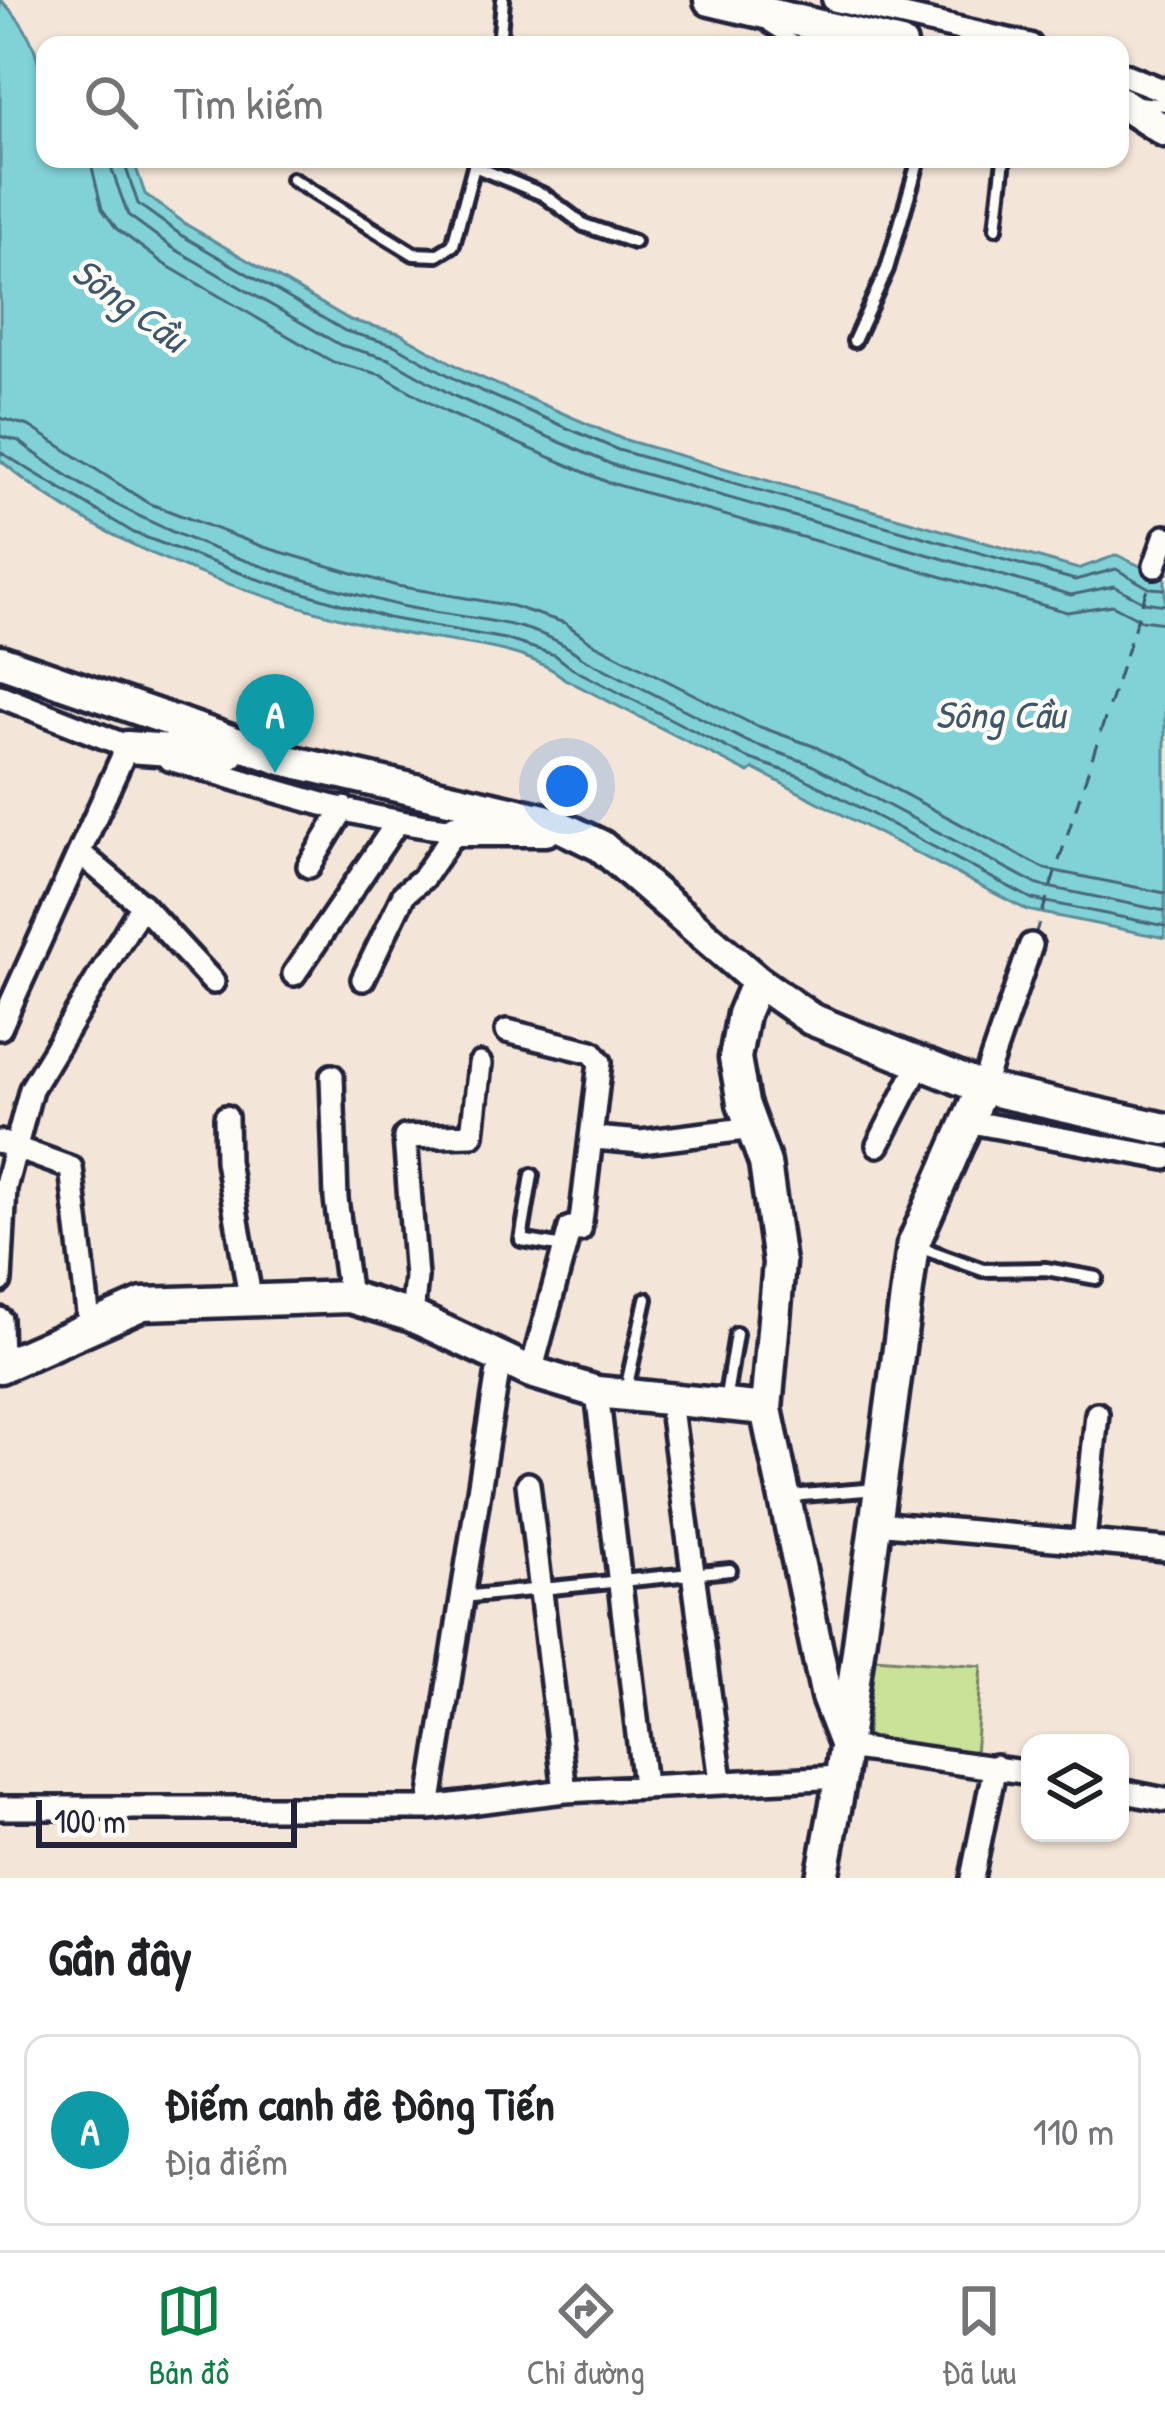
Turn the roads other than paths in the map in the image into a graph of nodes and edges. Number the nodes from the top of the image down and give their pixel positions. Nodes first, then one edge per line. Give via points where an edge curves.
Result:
1 (502, 0) edge
2 (710, 0) edge
3 (834, 0) edge
4 (740, 8) junction
5 (500, 36) edge
6 (785, 36) edge
7 (846, 36) edge
8 (991, 36) edge
9 (1129, 77) edge
10 (1165, 91) edge
11 (1129, 102) edge
12 (1165, 105) edge
13 (1129, 107) edge
14 (1165, 130) edge
15 (474, 168) edge
16 (486, 168) edge
17 (916, 168) edge
18 (1003, 168) edge
19 (292, 179) dead end
20 (996, 228) dead end
21 (634, 242) dead end
22 (854, 341) dead end
23 (1165, 537) edge
24 (1155, 566) dead end
25 (0, 661) edge
26 (0, 696) edge
27 (128, 747) junction
28 (285, 760) junction
29 (344, 808) junction
30 (396, 824) junction
31 (456, 830) junction
32 (569, 830) junction
33 (81, 854) junction
34 (309, 866) dead end
35 (142, 905) junction
36 (1031, 945) dead end
37 (294, 974) dead end
38 (363, 980) dead end
39 (757, 981) junction
40 (213, 982) dead end
41 (0, 1028) edge
42 (507, 1031) dead end
43 (480, 1064) dead end
44 (920, 1065) junction
45 (332, 1076) dead end
46 (982, 1088) junction
47 (226, 1118) dead end
48 (966, 1121) junction
49 (753, 1128) junction
50 (1165, 1129) edge
51 (594, 1138) junction
52 (878, 1145) dead end
53 (7, 1146) edge
54 (1165, 1158) edge
55 (532, 1175) dead end
56 (913, 1245) junction
57 (567, 1247) junction
58 (1096, 1277) dead end
59 (0, 1281) edge
60 (250, 1297) junction
61 (350, 1298) junction
62 (646, 1299) dead end
63 (412, 1316) junction
64 (0, 1318) edge
65 (90, 1330) junction
66 (736, 1334) dead end
67 (500, 1358) junction
68 (1, 1367) edge
69 (531, 1372) junction
70 (610, 1395) junction
71 (670, 1401) junction
72 (724, 1405) junction
73 (766, 1409) junction
74 (1097, 1414) dead end
75 (528, 1484) dead end
76 (880, 1489) junction
77 (786, 1496) junction
78 (875, 1523) junction
79 (1084, 1541) junction
80 (1165, 1549) edge
81 (730, 1570) dead end
82 (694, 1572) junction
83 (618, 1580) junction
84 (541, 1590) junction
85 (459, 1597) junction
86 (844, 1762) junction
87 (995, 1766) junction
88 (1021, 1771) edge
89 (721, 1781) junction
90 (644, 1785) junction
91 (565, 1791) junction
92 (1129, 1793) edge
93 (1165, 1800) edge
94 (0, 1808) edge
95 (429, 1808) junction
96 (822, 1878) edge
97 (972, 1878) edge

1 - 5 lane
2 - 4 main road
3 - 8 street
4 - 6 lane
4 - 7 main road
9 - 10 street
11 - 12 lane
13 - 14 main road
15 - 19 lane via 453,245 437,255 414,254
16 - 21 lane via 579,223
17 - 22 lane via 890,260
18 - 20 lane
23 - 24 street
25 - 28 main road
26 - 27 street
27 - 28 main road
27 - 29 street
27 - 33 street
28 - 32 main road
29 - 30 street
29 - 34 street
30 - 31 street
30 - 37 street
31 - 32 main road
31 - 38 street via 404,895
32 - 39 main road via 601,846
33 - 35 street
33 - 41 street
35 - 40 street
35 - 53 street via 31,1089
36 - 46 street
39 - 44 main road via 812,1019
39 - 49 main road via 735,1058
42 - 51 street via 592,1052 600,1061
43 - 63 street via 472,1135 405,1137
44 - 46 main road
44 - 52 street
45 - 61 street via 334,1177
46 - 48 main road
46 - 50 main road
47 - 60 street
48 - 54 street
48 - 56 main road
49 - 51 street via 641,1142
49 - 73 main road via 779,1263
51 - 57 street via 580,1230 569,1228
53 - 59 street
53 - 65 street via 71,1168
55 - 57 lane via 520,1240
56 - 58 lane via 983,1270
56 - 76 main road
57 - 69 street
60 - 61 main road
60 - 65 main road via 143,1304
61 - 63 main road
62 - 70 lane
63 - 67 main road
64 - 68 street
65 - 68 main road
66 - 72 lane
67 - 69 main road
67 - 85 street
69 - 70 main road
70 - 71 main road
70 - 83 street
71 - 72 main road
71 - 82 street
72 - 73 main road
73 - 77 main road
74 - 79 street
75 - 84 street
76 - 77 lane
76 - 78 main road
77 - 86 main road
78 - 79 street
78 - 86 main road
79 - 80 street
81 - 82 lane
82 - 83 lane
82 - 89 street
83 - 84 lane
83 - 90 street
84 - 85 lane
84 - 91 street
85 - 95 street
86 - 87 street
86 - 89 street
86 - 96 main road
87 - 88 street
87 - 97 street
89 - 90 street
90 - 91 street
91 - 95 street
92 - 93 street
94 - 95 street

